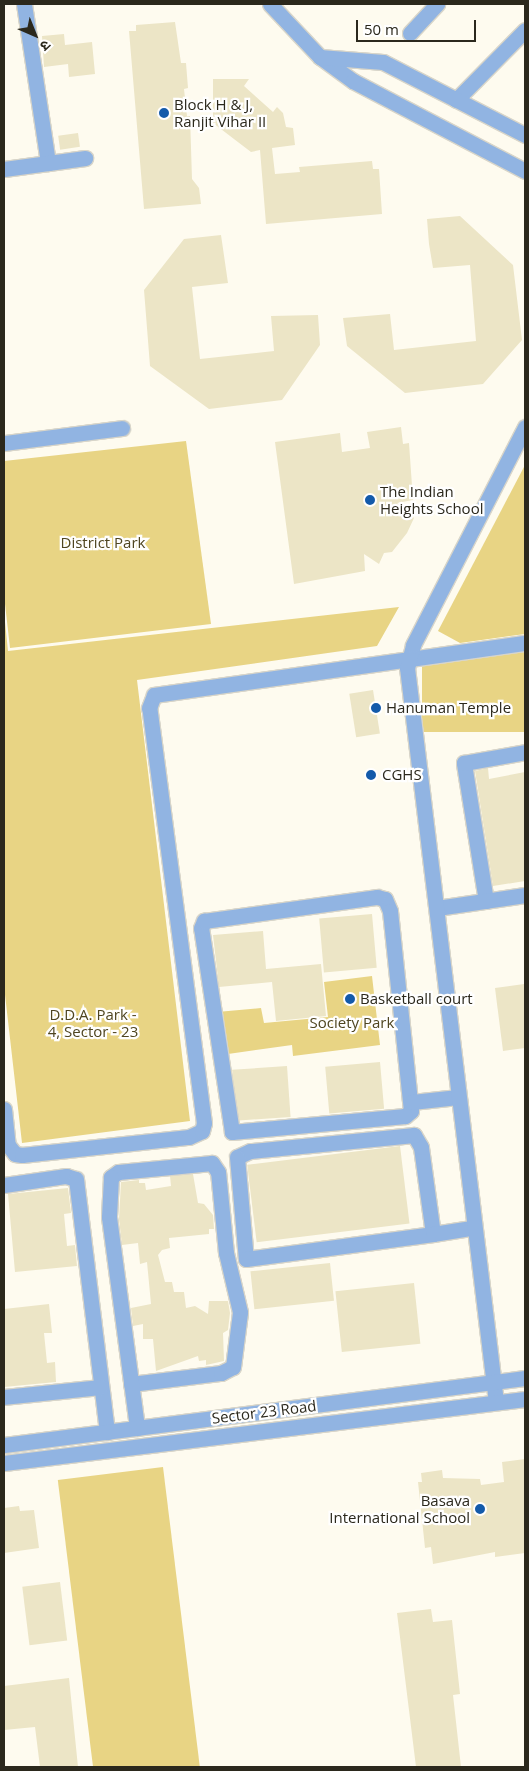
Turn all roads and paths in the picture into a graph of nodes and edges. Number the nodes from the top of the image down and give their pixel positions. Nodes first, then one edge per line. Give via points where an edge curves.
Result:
1 (24, 4) edge
2 (270, 4) edge
3 (437, 4) edge
4 (525, 30) edge
5 (410, 33) dead end
6 (320, 57) junction
7 (456, 100) junction
8 (525, 135) edge
9 (86, 158) dead end
10 (48, 163) junction
11 (4, 168) edge
12 (525, 171) edge
13 (525, 427) edge
14 (122, 428) dead end
15 (4, 443) edge
16 (525, 643) edge
17 (408, 657) junction
18 (525, 752) edge
19 (525, 895) edge
20 (486, 901) junction
21 (437, 908) junction
22 (458, 1097) junction
23 (412, 1102) junction
24 (4, 1109) edge
25 (4, 1185) edge
26 (472, 1228) junction
27 (433, 1234) junction
28 (525, 1378) edge
29 (494, 1382) junction
30 (131, 1384) junction
31 (100, 1387) junction
32 (4, 1397) edge
33 (525, 1399) edge
34 (496, 1402) junction
35 (137, 1428) junction
36 (107, 1432) junction
37 (4, 1445) edge
38 (4, 1463) edge

1 - 10 street
2 - 6 street
3 - 5 street
4 - 7 street
6 - 7 street via 383,62
6 - 12 street via 383,98
7 - 8 street
9 - 10 street
10 - 11 street
13 - 17 street
14 - 15 street
16 - 17 street
17 - 21 street
17 - 24 street via 163,691 150,700 204,1123 202,1131 189,1137 22,1156 11,1151
18 - 20 street via 464,763
19 - 20 street
20 - 21 street
21 - 22 street
22 - 23 street
22 - 26 street
23 - 23 street via 390,911 385,899 204,921 201,928 232,1132 405,1116 412,1111
25 - 31 street via 66,1176 76,1179
26 - 27 street
26 - 29 street
27 - 27 street via 421,1147 414,1135 250,1151 237,1157 246,1259
28 - 29 street, Sector 23 Road
29 - 34 street
29 - 35 street, Sector 23 Road
30 - 30 street via 110,1222 111,1177 118,1172 212,1163 218,1172 226,1253 240,1312 234,1367 221,1373
30 - 35 street
31 - 32 street
31 - 36 street
33 - 34 street, Sector 23 Road
34 - 38 street, Sector 23 Road
35 - 36 street, Sector 23 Road
36 - 37 street, Sector 23 Road

